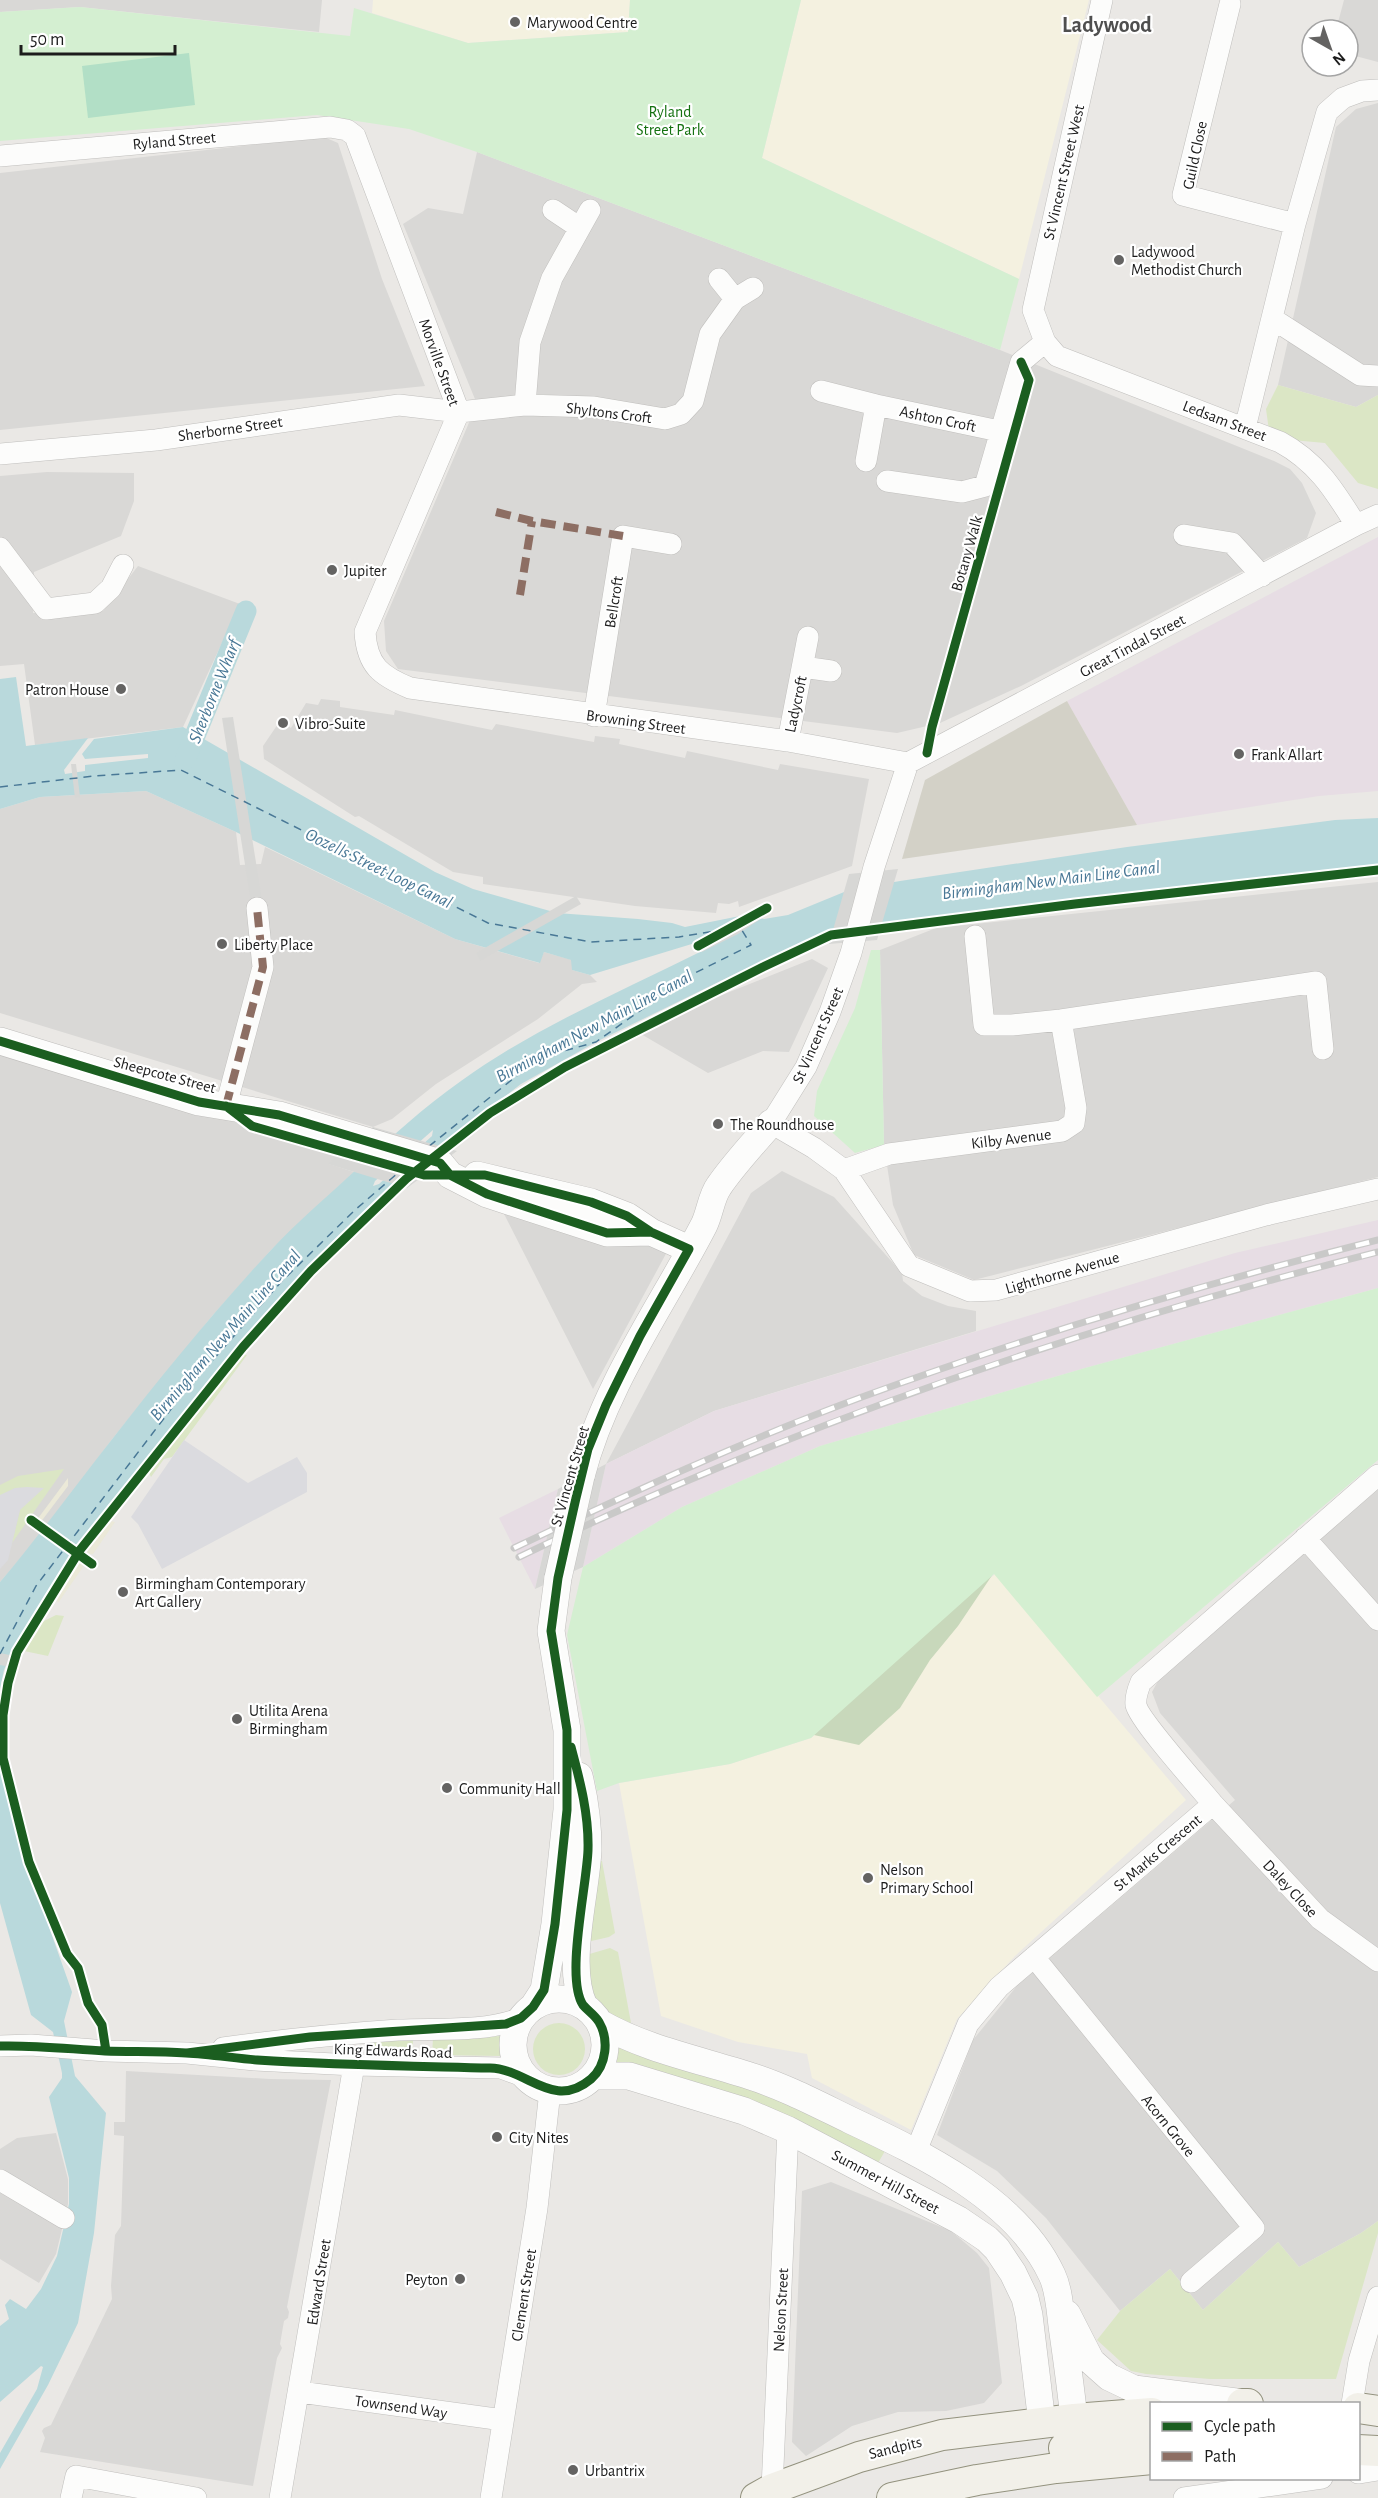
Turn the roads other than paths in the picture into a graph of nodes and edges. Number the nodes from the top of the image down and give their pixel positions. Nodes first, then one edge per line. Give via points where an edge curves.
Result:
1 (1102, 0) edge
2 (1230, 4) dead end
3 (1378, 90) edge
4 (347, 130) joint
5 (0, 156) edge
6 (554, 210) dead end
7 (1295, 224) junction
8 (719, 279) dead end
9 (1273, 319) junction
10 (1045, 342) junction
11 (1378, 376) edge
12 (821, 391) dead end
13 (525, 405) junction
14 (876, 405) junction
15 (459, 412) junction
16 (1245, 428) junction
17 (999, 431) junction
18 (0, 454) edge
19 (866, 461) dead end
20 (887, 481) dead end
21 (1378, 515) edge
22 (1356, 525) junction
23 (1184, 535) dead end
24 (671, 544) dead end
25 (0, 548) edge
26 (123, 565) dead end
27 (1262, 576) junction
28 (808, 637) dead end
29 (373, 662) joint
30 (803, 667) junction
31 (831, 671) dead end
32 (594, 716) junction
33 (788, 741) junction
34 (908, 763) junction
35 (257, 908) dead end
36 (975, 936) dead end
37 (1061, 1020) junction
38 (0, 1041) edge
39 (1323, 1049) dead end
40 (226, 1106) junction
41 (771, 1123) junction
42 (844, 1170) junction
43 (1378, 1189) edge
44 (689, 1249) junction
45 (1378, 1475) edge
46 (1305, 1538) junction
47 (1378, 1620) edge
48 (567, 1731) junction
49 (1214, 1804) junction
50 (1034, 1957) junction
51 (1378, 1961) edge
52 (527, 2013) junction
53 (592, 2014) junction
54 (0, 2046) edge
55 (186, 2053) junction
56 (354, 2065) junction
57 (594, 2076) junction
58 (526, 2077) junction
59 (550, 2091) junction
60 (788, 2130) junction
61 (916, 2151) junction
62 (0, 2180) edge
63 (64, 2218) dead end
64 (1191, 2282) dead end
65 (1058, 2297) junction
66 (1378, 2297) edge
67 (300, 2392) junction
68 (1235, 2402) edge
69 (1352, 2402) edge
70 (1360, 2408) edge
71 (1378, 2410) edge
72 (1150, 2413) edge
73 (1074, 2419) junction
74 (503, 2420) junction
75 (1150, 2438) edge
76 (1051, 2447) junction
77 (1360, 2450) edge
78 (1378, 2451) edge
79 (1150, 2459) edge
80 (1378, 2470) edge
81 (1360, 2473) edge
82 (1317, 2480) edge
83 (1291, 2491) edge
84 (764, 2493) edge
85 (71, 2498) edge
86 (196, 2498) edge
87 (280, 2498) edge
88 (491, 2498) edge
89 (892, 2498) edge
90 (1184, 2498) edge

1 - 10 street, St Vincent Street West via 1032,310
2 - 7 street, Guild Close via 1183,195
3 - 7 street via 1343,98 1327,112
4 - 5 street, Ryland Street via 318,128
4 - 15 street, Morville Street via 360,145
6 - 13 street via 585,219 552,278 530,342
7 - 9 street
8 - 13 street, Shyltons Croft via 744,294 710,334 693,401 681,414 665,419 594,407
9 - 11 street via 1360,375
9 - 16 street
10 - 16 street, Ledsam Street via 1057,356
10 - 17 street via 1021,362
12 - 14 street, Ashton Croft
13 - 15 street, Shyltons Croft
14 - 17 street, Ashton Croft
14 - 19 street, Ashton Croft
15 - 18 street, Sherborne Street via 399,405 156,440
15 - 29 street, Morville Street via 365,632 366,648
16 - 22 street, Ledsam Street via 1300,452 1316,466
17 - 20 street via 985,486 962,492
21 - 22 street
22 - 27 street, Great Tindal Street
23 - 27 street via 1232,543
24 - 32 street, Bellcroft via 623,536
25 - 26 street via 46,609 95,603 111,588
27 - 34 street, Great Tindal Street
28 - 30 street, Ladycroft
29 - 32 street, Browning Street via 386,678 410,688
30 - 31 street, Ladycroft
30 - 33 street, Ladycroft
32 - 33 street, Browning Street
33 - 34 street, Browning Street
34 - 41 street, St Vincent Street via 830,1012 806,1067
35 - 40 street via 263,967
36 - 37 street via 984,1026
37 - 39 street via 1316,982
37 - 42 street, Kilby Avenue via 1076,1108 1074,1123 1062,1131 889,1154
38 - 40 street, Sheepcote Street via 199,1102
40 - 44 street, Sheepcote Street via 279,1115 350,1146 438,1171 485,1175 591,1202
41 - 42 street, Lighthorne Avenue
41 - 44 street, St Vincent Street via 716,1189 705,1223
42 - 43 street, Lighthorne Avenue via 909,1266 970,1291 996,1290 1266,1215
44 - 48 street, St Vincent Street, bridge via 606,1406 581,1476 558,1578 552,1631
45 - 46 street, St Marks Crescent
46 - 47 street
46 - 49 street, St Marks Crescent via 1141,1682 1136,1696 1136,1707
48 - 52 street, St Vincent Street via 567,1810 555,1924 544,1990
48 - 53 street, St Vincent Street via 585,1799 588,1850 576,1961 577,1991
49 - 50 street, St Marks Crescent
49 - 51 street, Daley Close via 1320,1919
50 - 61 street, St Marks Crescent via 999,1987 968,2024
50 - 64 street, Acorn Grove via 1254,2228
52 - 53 street via 543,2001 557,1999 569,2000
52 - 55 street, King Edwards Road via 506,2024 476,2028 310,2037
52 - 58 street via 513,2037 513,2053
53 - 57 street via 605,2038 605,2054
53 - 61 street via 620,2035 761,2079
54 - 55 street, King Edwards Road
55 - 56 street, King Edwards Road
56 - 58 street, King Edwards Road via 501,2068
56 - 67 street, Edward Street
57 - 59 street via 568,2091
57 - 60 street, Summer Hill Street via 638,2078 744,2111
58 - 59 street
59 - 74 street, Clement Street via 537,2208
60 - 76 street, Summer Hill Street via 959,2220 997,2249 1025,2298
60 - 84 street, Nelson Street
61 - 65 street via 978,2193 1024,2231 1053,2277
62 - 63 street
65 - 68 street via 1091,2361 1109,2377 1134,2389
65 - 73 street
66 - 69 street via 1359,2361
67 - 74 street, Townsend Way
67 - 87 street, Edward Street
70 - 71 main road
72 - 73 main road
73 - 76 main road
74 - 88 street, Clement Street
75 - 76 main road
76 - 79 main road
76 - 84 main road, Sandpits via 942,2435 859,2457
76 - 89 main road via 977,2480
77 - 78 main road
80 - 81 street
82 - 83 street
83 - 90 street
85 - 86 street via 76,2476

